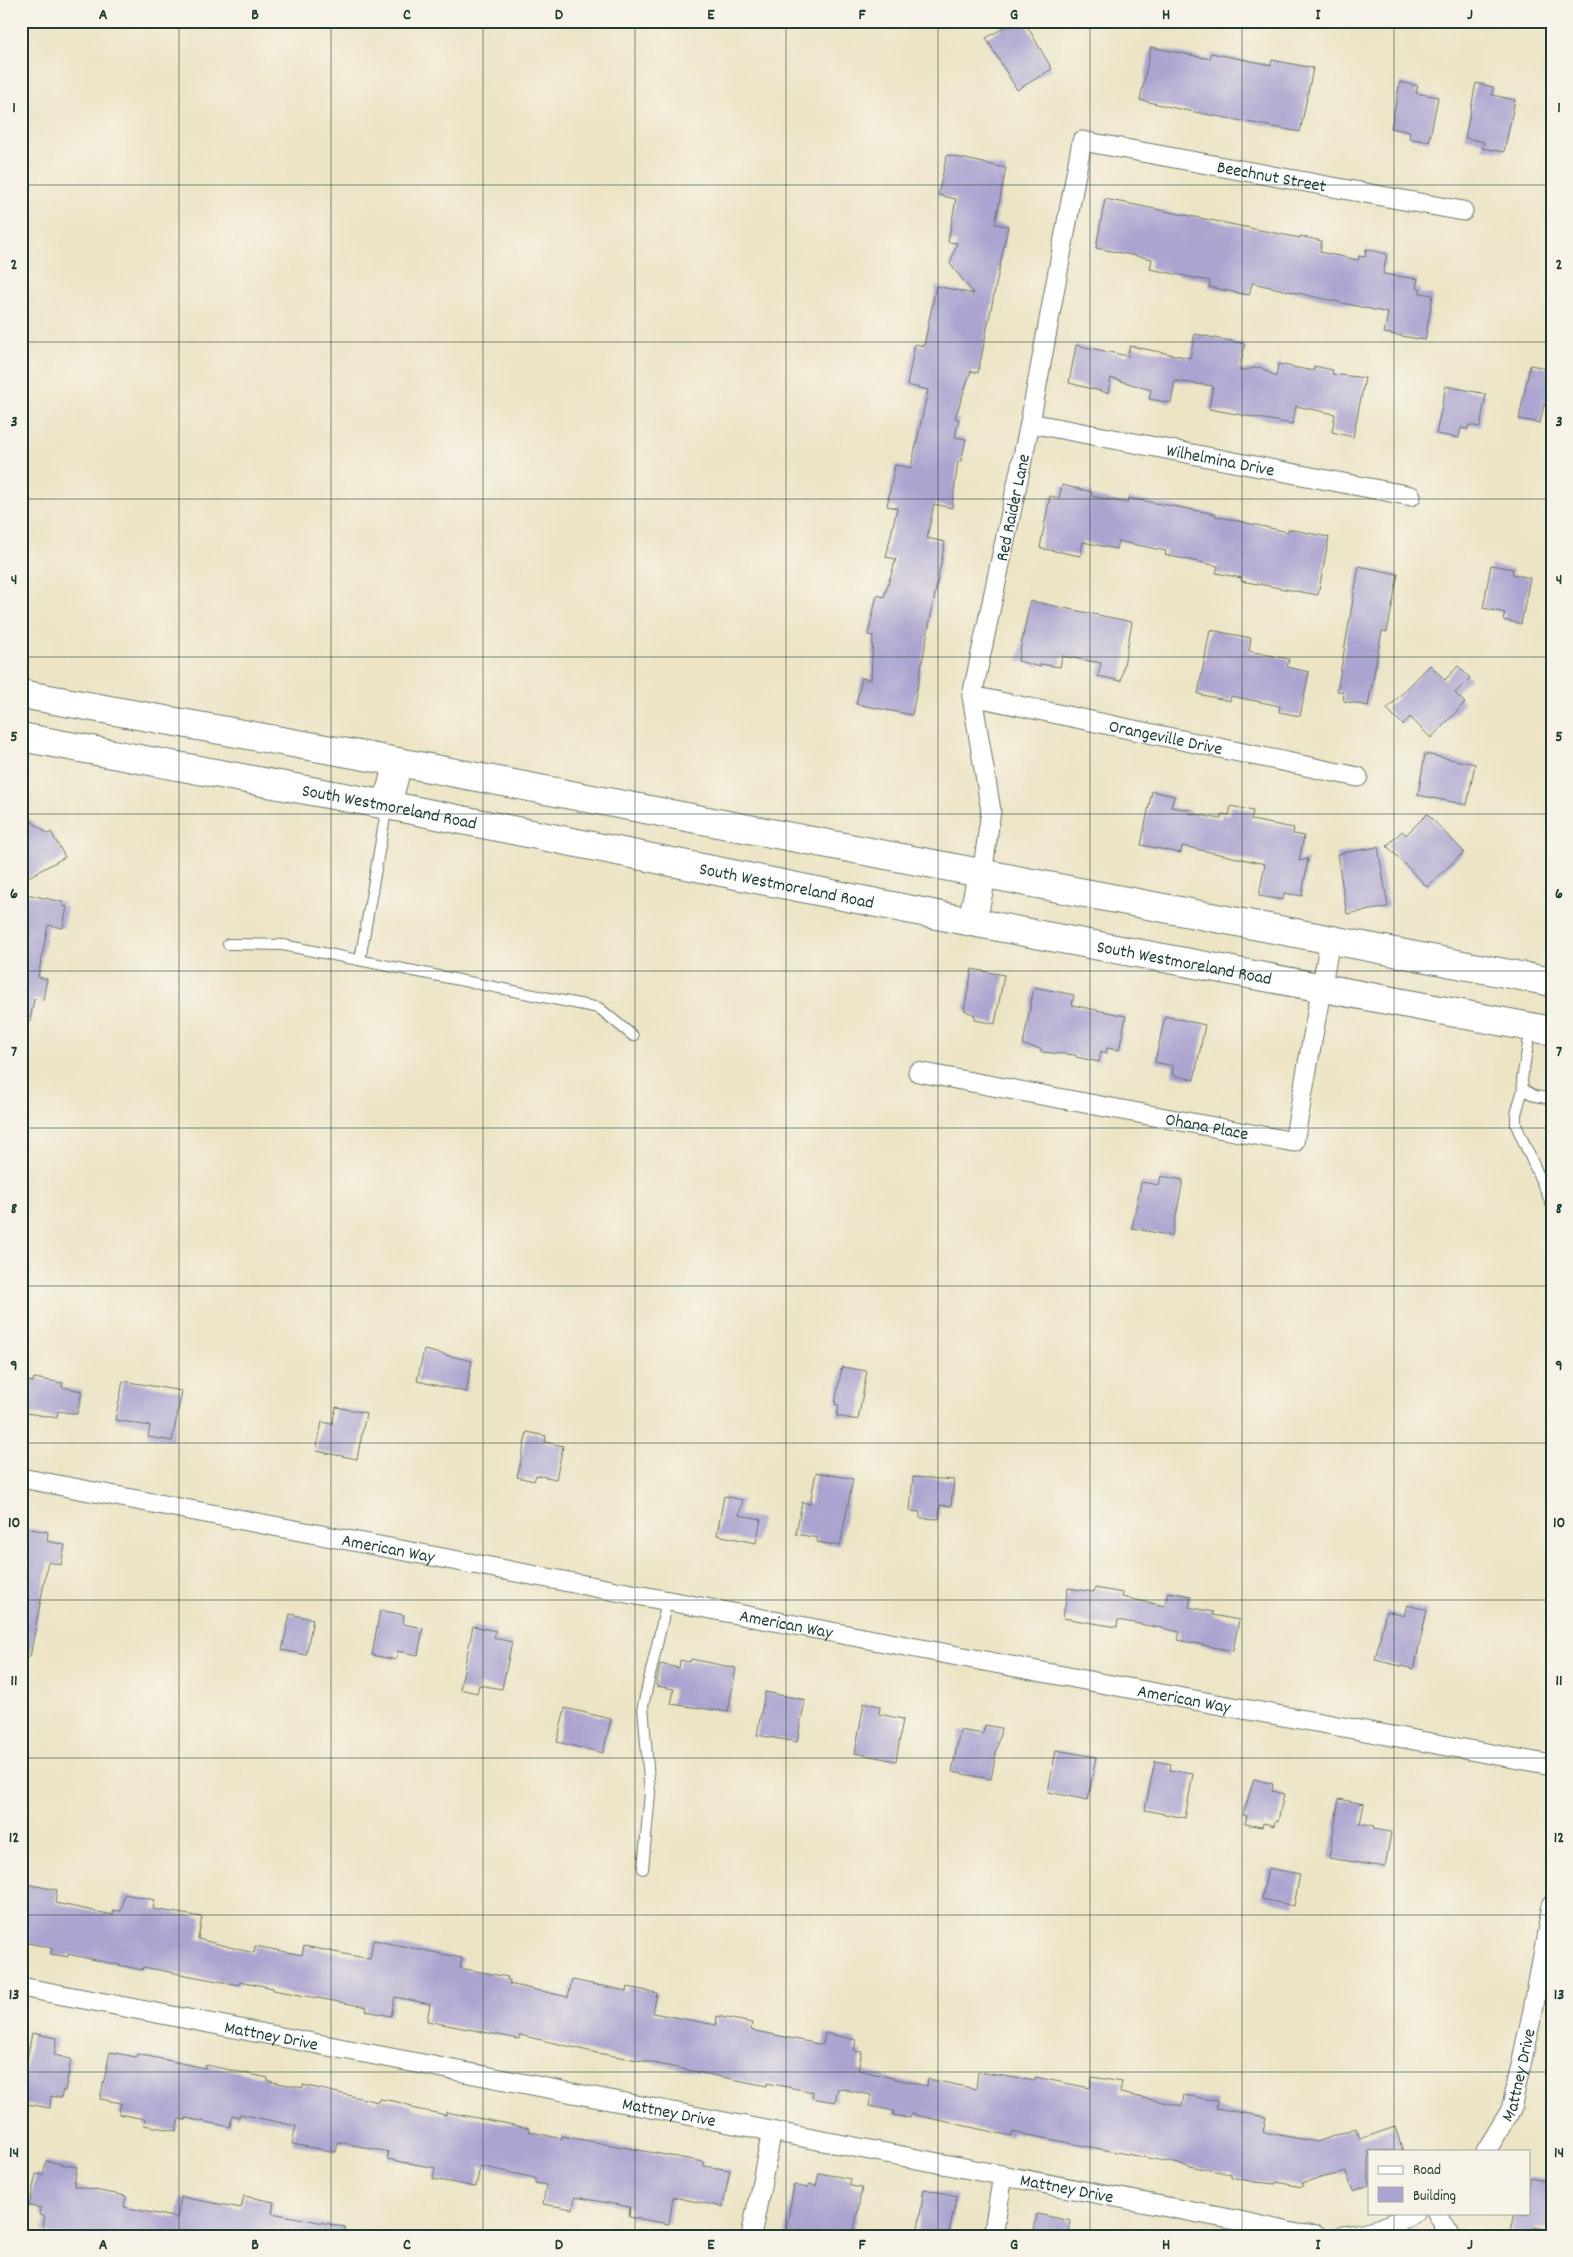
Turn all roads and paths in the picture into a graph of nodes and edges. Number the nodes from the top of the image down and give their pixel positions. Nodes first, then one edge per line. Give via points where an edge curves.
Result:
1 (1082, 141) joint
2 (1463, 211) dead end
3 (1030, 423) junction
4 (1411, 496) dead end
5 (21, 694) edge
6 (972, 696) junction
7 (21, 738) edge
8 (398, 762) junction
9 (1358, 777) dead end
10 (387, 805) junction
11 (982, 874) junction
12 (972, 922) junction
13 (1330, 940) junction
14 (228, 944) dead end
15 (360, 960) junction
16 (1552, 982) edge
17 (1322, 989) junction
18 (1542, 1030) edge
19 (633, 1036) dead end
20 (918, 1072) dead end
21 (1523, 1090) junction
22 (1552, 1099) edge
23 (1552, 1205) edge
24 (21, 1478) edge
25 (667, 1601) junction
26 (1552, 1765) edge
27 (643, 1870) dead end
28 (1552, 1905) edge
29 (21, 1987) edge
30 (772, 2131) junction
31 (1487, 2150) edge
32 (1003, 2176) junction
33 (1412, 2214) edge
34 (1438, 2214) edge
35 (1233, 2228) edge
36 (751, 2236) edge
37 (993, 2236) edge
38 (1317, 2236) edge
39 (1344, 2236) edge
40 (1451, 2236) edge

1 - 2 street, Beechnut Street
1 - 3 street, Red Raider Lane
3 - 4 street, Wilhelmina Drive
3 - 6 street, Red Raider Lane
5 - 8 main road
6 - 9 street, Orangeville Drive
6 - 11 street, Red Raider Lane via 991,812
7 - 10 main road, South Westmoreland Road
8 - 10 main road
8 - 11 main road
10 - 12 main road, South Westmoreland Road
10 - 15 lane
11 - 12 main road
11 - 13 main road
12 - 17 main road, South Westmoreland Road
13 - 16 main road
13 - 17 street, Ohana Place
14 - 15 lane via 283,945
15 - 19 lane via 599,1008
17 - 18 main road, South Westmoreland Road
17 - 20 street, Ohana Place via 1294,1142
18 - 21 lane via 1522,1079
21 - 22 lane
21 - 23 lane via 1516,1124
24 - 25 street, American Way
25 - 26 street, American Way
25 - 27 lane via 643,1706 650,1793
28 - 31 street, Mattney Drive via 1511,2110
29 - 30 street, Mattney Drive
30 - 32 street, Mattney Drive
30 - 36 street
32 - 35 street, Mattney Drive
32 - 37 street
33 - 39 street via 1366,2233
34 - 40 street
35 - 38 street, Mattney Drive

